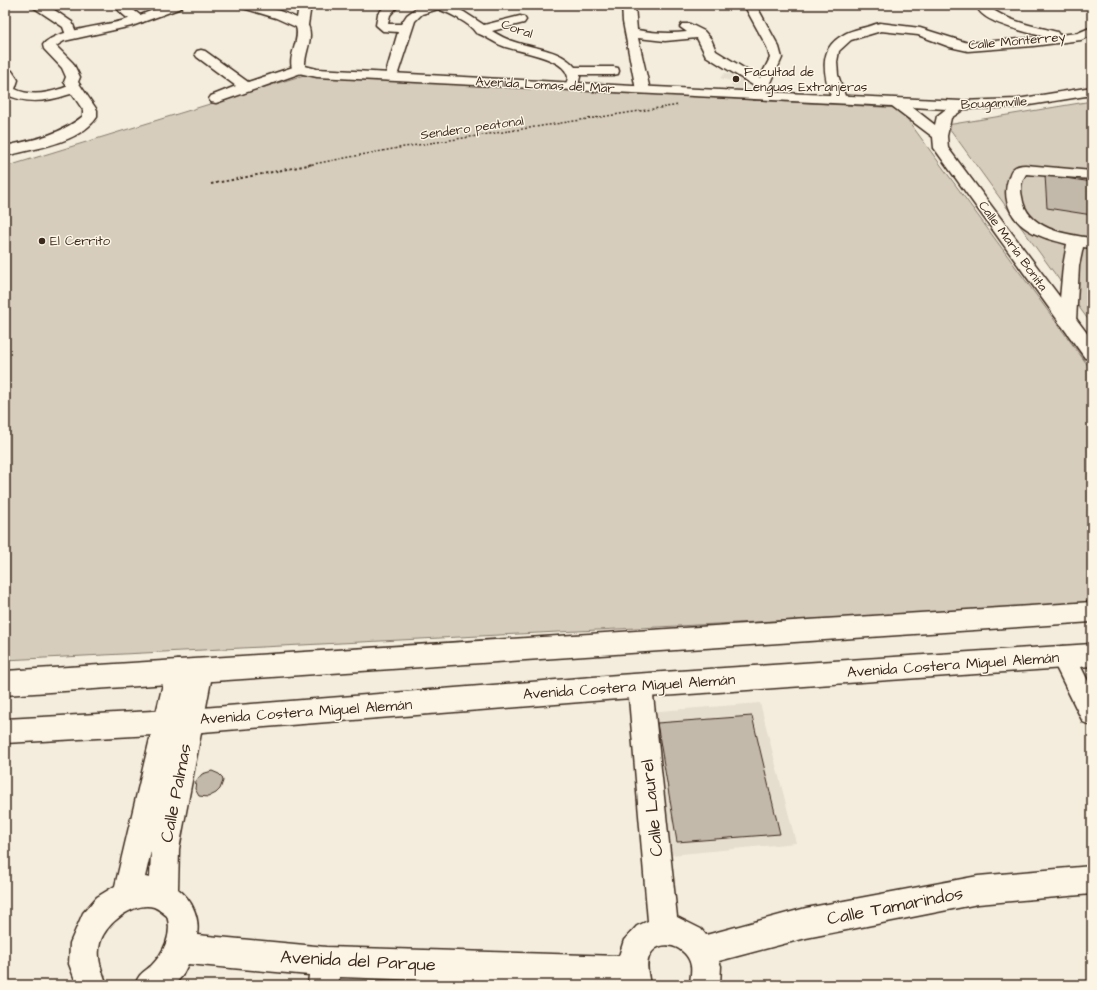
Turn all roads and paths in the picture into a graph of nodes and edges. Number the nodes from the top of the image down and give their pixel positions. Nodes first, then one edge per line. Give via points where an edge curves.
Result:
1 (36, 5) edge
2 (121, 5) edge
3 (177, 5) edge
4 (247, 5) edge
5 (305, 5) edge
6 (393, 5) edge
7 (412, 5) edge
8 (628, 5) edge
9 (750, 5) edge
10 (983, 5) edge
11 (436, 6) edge
12 (139, 19) junction
13 (520, 20) dead end
14 (302, 25) junction
15 (686, 27) dead end
16 (407, 28) junction
17 (480, 30) junction
18 (1092, 31) edge
19 (631, 33) junction
20 (699, 34) junction
21 (71, 35) junction
22 (533, 38) dead end
23 (1062, 38) junction
24 (507, 44) junction
25 (201, 54) dead end
26 (299, 69) junction
27 (572, 71) junction
28 (613, 71) dead end
29 (5, 73) edge
30 (391, 76) junction
31 (572, 86) junction
32 (246, 87) junction
33 (74, 88) junction
34 (643, 90) junction
35 (760, 91) junction
36 (1092, 91) edge
37 (216, 99) dead end
38 (839, 99) junction
39 (895, 102) junction
40 (684, 104) dead end
41 (961, 105) junction
42 (940, 136) junction
43 (5, 151) edge
44 (1092, 175) edge
45 (210, 184) dead end
46 (1084, 242) edge
47 (1067, 321) junction
48 (1092, 353) edge
49 (1092, 612) edge
50 (1092, 655) edge
51 (1063, 657) junction
52 (189, 670) junction
53 (5, 683) edge
54 (640, 686) junction
55 (1092, 714) edge
56 (178, 721) junction
57 (5, 731) edge
58 (1092, 880) edge
59 (164, 894) junction
60 (127, 895) junction
61 (664, 930) junction
62 (180, 948) junction
63 (700, 951) junction
64 (324, 973) edge
65 (633, 978) edge
66 (92, 985) edge
67 (150, 985) edge
68 (705, 985) edge

1 - 21 street via 68,25
2 - 12 street
3 - 12 main road
4 - 14 main road
5 - 14 street
6 - 16 street via 384,14 382,25 387,28
7 - 11 street, Coral
8 - 19 street
9 - 35 street via 773,47 776,58
10 - 23 street via 990,15 1004,22
11 - 16 street via 416,13
11 - 17 street, Coral via 456,12
12 - 21 main road
13 - 17 street
14 - 26 main road via 304,35 297,62
15 - 20 street
16 - 30 street
17 - 24 street, Coral
18 - 23 street, Calle Monterrey via 1084,35
19 - 20 street via 658,38 679,38
19 - 34 street
20 - 35 street via 707,41 710,53
21 - 33 main road via 60,38 49,46 68,66
22 - 24 street
23 - 38 street, Calle Monterrey via 968,47 914,31 880,28 869,30 847,37 833,50 833,86
24 - 27 street, Coral via 559,60 567,64
25 - 32 street
26 - 30 main road, Avenida Lomas del Mar via 317,73
26 - 32 street
27 - 28 street
27 - 31 street
29 - 33 street via 12,80 8,90 17,96 43,96
30 - 31 main road, Avenida Lomas del Mar
31 - 34 main road, Avenida Lomas del Mar
32 - 37 street
33 - 43 main road via 90,110 90,117 84,123 69,134
34 - 35 main road, Avenida Lomas del Mar
35 - 38 main road, Avenida Lomas del Mar
36 - 41 main road, Bougamville via 1017,103
38 - 39 main road, Avenida Lomas del Mar
39 - 41 main road, Bougamville
39 - 42 main road
40 - 45 path, Sendero peatonal via 398,148
41 - 42 main road, Calle María Bonita via 944,116
42 - 47 main road, Calle María Bonita via 941,148
44 - 46 street via 1025,169 1019,171 1013,188 1016,205 1033,228
46 - 47 street via 1071,266
47 - 48 main road, Calle María Bonita
49 - 52 main road
50 - 51 main road, Avenida Costera Miguel Alemán
51 - 54 main road, Avenida Costera Miguel Alemán
51 - 55 street
52 - 53 main road
52 - 56 street, Calle Palmas
54 - 56 main road, Avenida Costera Miguel Alemán
54 - 61 street, Calle Laurel
56 - 57 main road, Avenida Costera Miguel Alemán
56 - 59 street, Calle Palmas via 165,849
56 - 60 street, Calle Palmas
58 - 63 street, Calle Tamarindos via 978,890 806,923
59 - 60 street via 140,891
59 - 62 street via 173,901 183,921 184,934
60 - 66 street via 104,911 87,935 83,963
61 - 63 street via 678,932 691,939
61 - 65 street via 647,936 635,951
62 - 64 street, Avenida del Parque
62 - 67 street via 174,961
63 - 68 street via 706,966
64 - 65 street, Avenida del Parque

